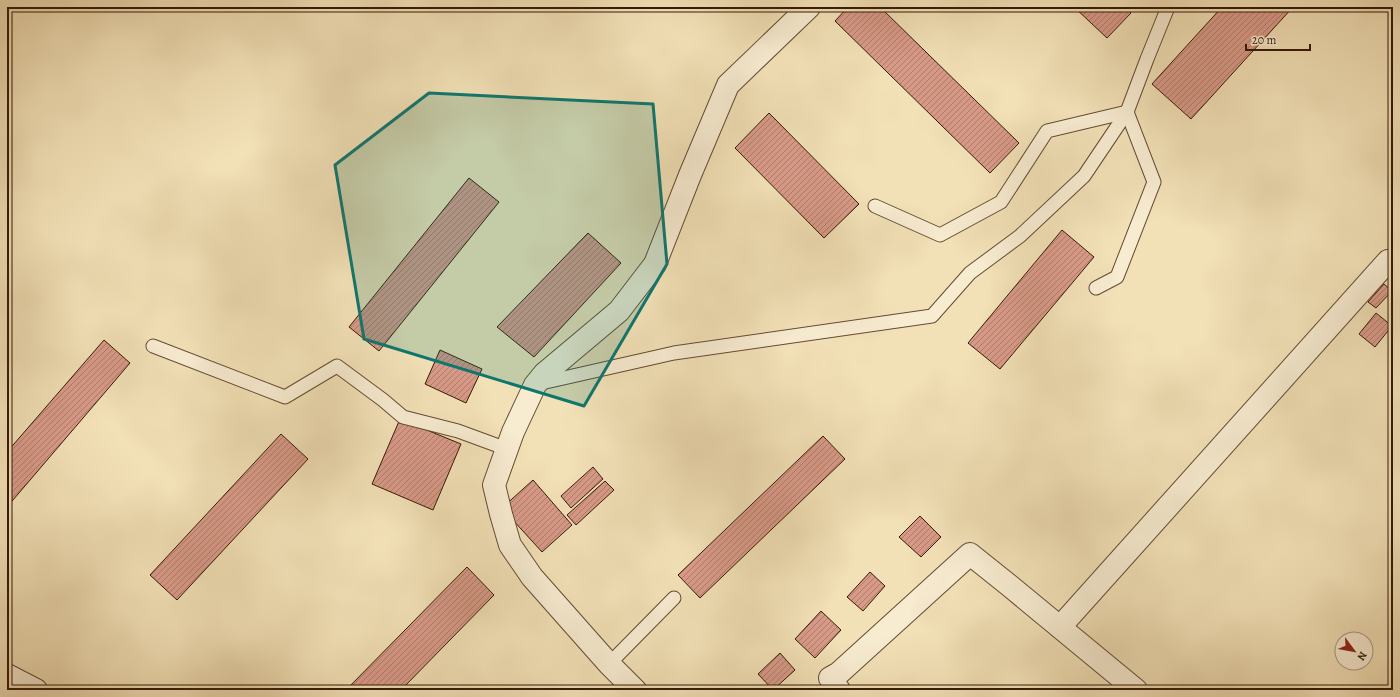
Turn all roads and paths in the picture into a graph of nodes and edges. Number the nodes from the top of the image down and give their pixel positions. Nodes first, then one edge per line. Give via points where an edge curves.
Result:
1 (809, 7) edge
2 (1168, 7) edge
3 (1127, 112) junction
4 (875, 206) dead end
5 (1388, 261) dead end
6 (1096, 288) dead end
7 (153, 346) dead end
8 (535, 384) junction
9 (507, 449) junction
10 (674, 598) dead end
11 (1060, 628) junction
12 (609, 664) junction
13 (7, 675) edge
14 (36, 690) edge
15 (634, 690) edge
16 (839, 690) edge
17 (1136, 690) edge

1 - 8 street via 728,85 655,264 619,311
2 - 3 lane
3 - 4 lane via 1048,131 1001,202 940,235
3 - 6 lane via 1154,182 1117,277
3 - 8 lane via 1084,176 1020,236 970,273 932,316 674,353
5 - 11 street
7 - 9 lane via 285,397 337,366 403,417 458,431
8 - 9 street
9 - 12 street via 494,485 510,545 532,577
10 - 12 lane
11 - 16 street via 970,554 830,678
11 - 17 street
12 - 15 street
13 - 14 street

